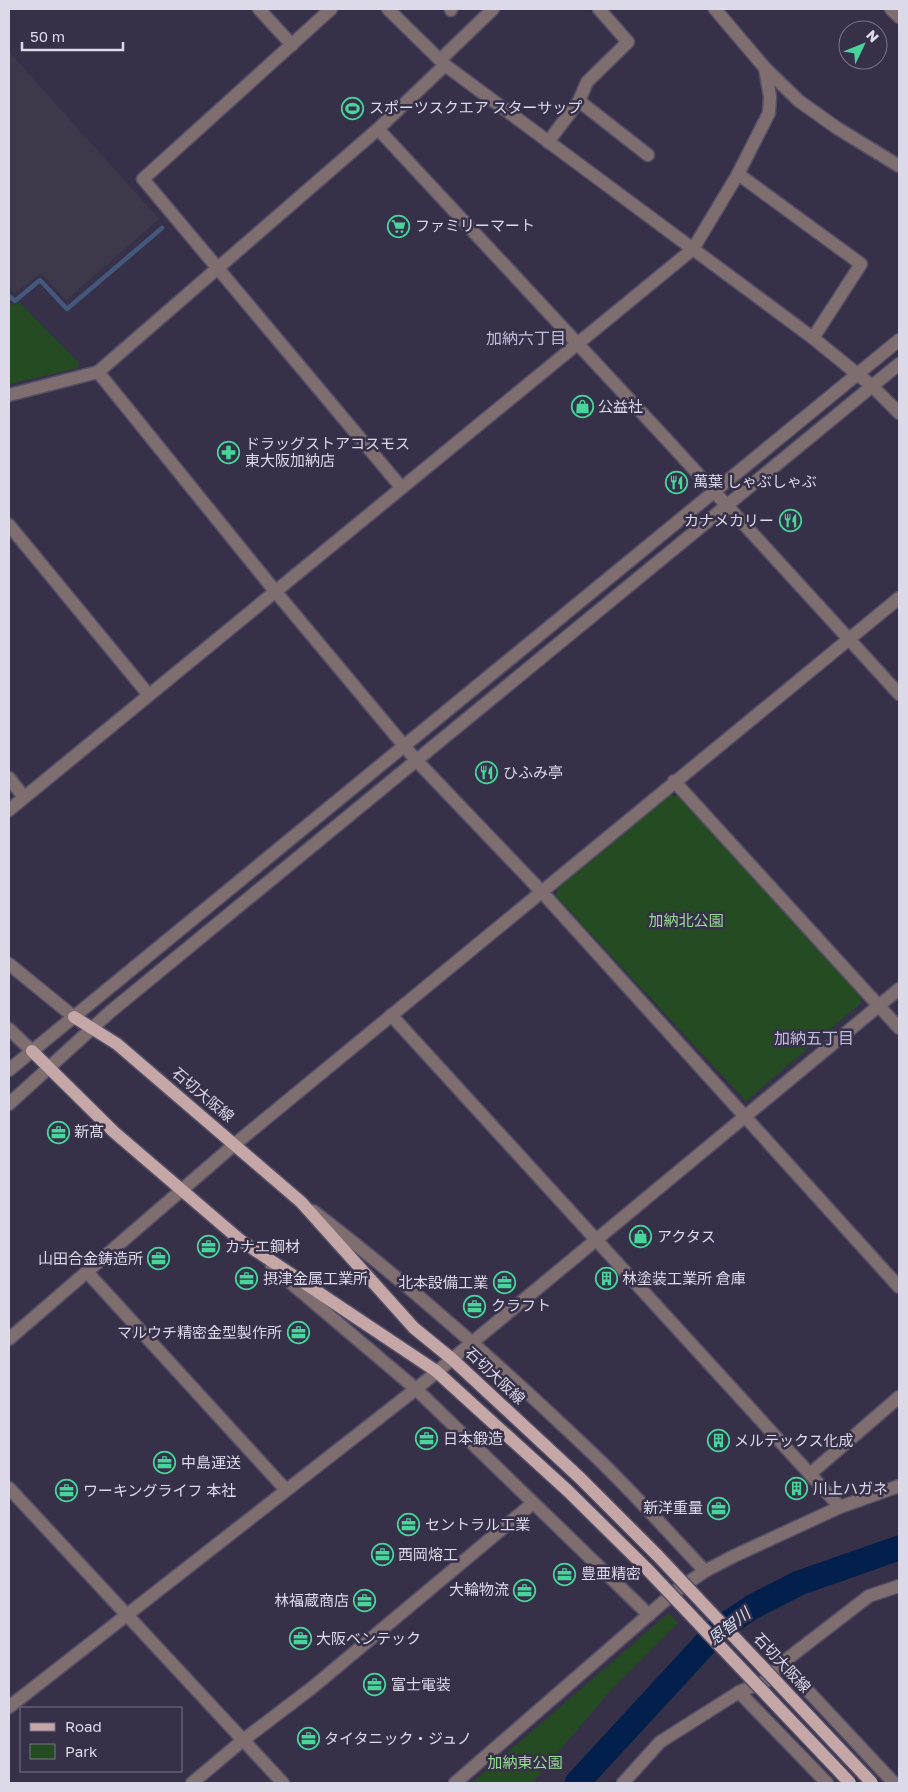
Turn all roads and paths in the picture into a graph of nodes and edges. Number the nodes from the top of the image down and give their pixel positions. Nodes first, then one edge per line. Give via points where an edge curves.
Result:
1 (259, 9) edge
2 (330, 9) edge
3 (388, 9) edge
4 (493, 9) edge
5 (599, 9) edge
6 (715, 9) edge
7 (891, 9) edge
8 (899, 17) edge
9 (292, 44) junction
10 (442, 62) junction
11 (764, 68) junction
12 (579, 101) junction
13 (378, 129) junction
14 (548, 142) junction
15 (648, 155) dead end
16 (899, 166) edge
17 (738, 174) junction
18 (693, 250) junction
19 (218, 268) junction
20 (812, 338) junction
21 (899, 340) edge
22 (577, 343) junction
23 (899, 364) edge
24 (98, 372) junction
25 (857, 374) junction
26 (872, 386) junction
27 (9, 396) edge
28 (899, 414) edge
29 (401, 488) junction
30 (714, 491) junction
31 (726, 505) junction
32 (9, 525) edge
33 (275, 590) junction
34 (899, 598) edge
35 (848, 639) junction
36 (148, 694) junction
37 (899, 694) edge
38 (404, 745) junction
39 (416, 760) junction
40 (9, 778) edge
41 (674, 782) junction
42 (24, 796) junction
43 (9, 810) edge
44 (540, 891) junction
45 (9, 964) edge
46 (899, 989) edge
47 (879, 1006) junction
48 (391, 1015) junction
49 (74, 1017) junction
50 (92, 1028) junction
51 (899, 1028) edge
52 (9, 1029) edge
53 (32, 1051) junction
54 (48, 1069) junction
55 (9, 1070) edge
56 (9, 1104) edge
57 (746, 1117) junction
58 (235, 1144) junction
59 (182, 1190) junction
60 (301, 1202) junction
61 (596, 1239) junction
62 (240, 1240) junction
63 (87, 1272) junction
64 (899, 1286) edge
65 (9, 1339) edge
66 (471, 1342) junction
67 (452, 1359) junction
68 (436, 1372) junction
69 (416, 1389) junction
70 (899, 1397) edge
71 (810, 1474) junction
72 (899, 1486) edge
73 (9, 1488) edge
74 (286, 1490) junction
75 (533, 1503) junction
76 (840, 1507) junction
77 (705, 1571) junction
78 (898, 1590) edge
79 (126, 1614) junction
80 (649, 1614) junction
81 (782, 1662) junction
82 (739, 1692) junction
83 (9, 1707) edge
84 (242, 1741) junction
85 (192, 1783) edge
86 (283, 1783) edge
87 (454, 1783) edge
88 (623, 1783) edge
89 (827, 1783) edge
90 (850, 1783) edge
91 (872, 1783) edge
92 (894, 1783) edge

1 - 9 street
2 - 9 street
3 - 10 street
4 - 10 street
5 - 12 street via 628,42 587,82
6 - 11 street
7 - 8 street
9 - 19 street via 143,179
10 - 13 street
10 - 14 street
11 - 16 street via 799,101 836,128
11 - 17 street via 770,97 769,113
12 - 14 street
12 - 15 street
13 - 19 street
13 - 22 street
14 - 18 street
17 - 18 street
17 - 20 street via 861,264
18 - 20 street
18 - 22 street
19 - 24 street
19 - 29 street
20 - 25 street
21 - 25 street
22 - 29 street
22 - 30 street
23 - 26 street
24 - 27 street
24 - 33 street
25 - 26 street
25 - 30 street
26 - 28 street
26 - 31 street
29 - 33 street
30 - 31 street
30 - 38 street
31 - 35 street
31 - 39 street
32 - 36 street
33 - 36 street
33 - 38 street
34 - 35 street
35 - 37 street
35 - 41 street
36 - 42 street
38 - 39 street
38 - 49 street
39 - 44 street
39 - 50 street
40 - 42 street
41 - 44 street
41 - 47 street
42 - 43 street
44 - 48 street
44 - 57 street
45 - 49 street
46 - 47 street
47 - 51 street
47 - 57 street
48 - 58 street
48 - 61 street
49 - 50 main road, 石切大阪線
49 - 53 street
50 - 54 street
50 - 58 main road, 石切大阪線 via 117,1044
52 - 53 street
53 - 54 main road
53 - 55 street
54 - 56 street
54 - 59 main road via 114,1132
57 - 61 street
57 - 64 street
58 - 59 street
58 - 60 main road, 石切大阪線
59 - 62 main road
59 - 63 street
60 - 66 street via 378,1261
60 - 67 main road, 石切大阪線 via 414,1328
61 - 66 street
61 - 71 street
62 - 68 main road
62 - 69 street
63 - 65 street
63 - 74 street
66 - 67 street
66 - 77 street via 594,1455
67 - 68 street
67 - 91 main road, 石切大阪線, bridge via 658,1556
68 - 69 street
68 - 90 main road, bridge via 646,1568
69 - 74 street
69 - 75 street
70 - 71 street
71 - 76 street
72 - 76 street
73 - 79 street
74 - 79 street
75 - 80 street
75 - 84 street via 313,1687
76 - 77 street
77 - 80 street
78 - 81 street via 869,1596
79 - 83 street
79 - 84 street
80 - 87 street
81 - 82 street via 766,1681
81 - 92 street
82 - 88 street via 660,1742
82 - 89 street
84 - 85 street
84 - 86 street

